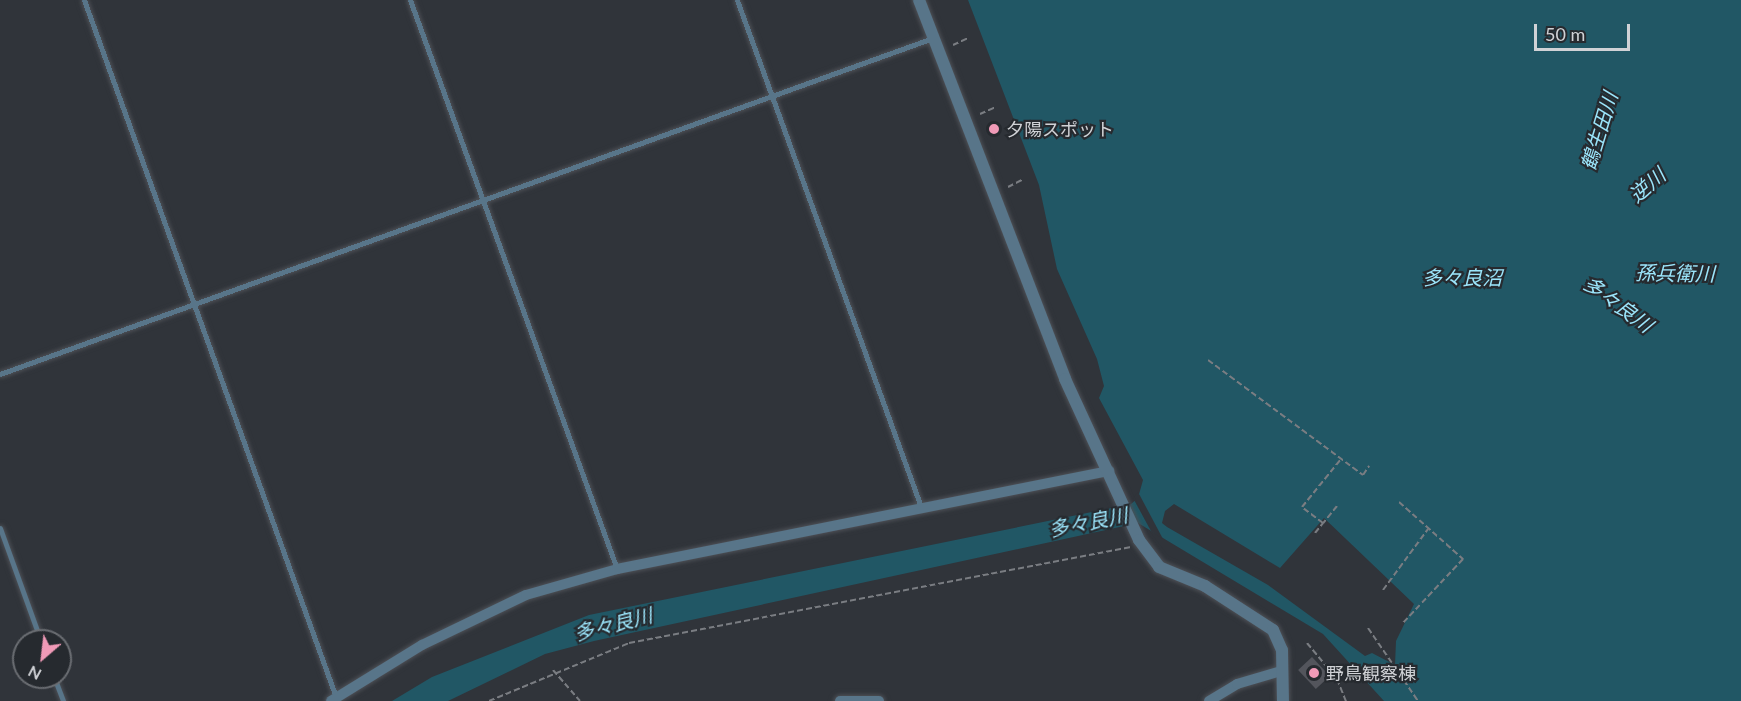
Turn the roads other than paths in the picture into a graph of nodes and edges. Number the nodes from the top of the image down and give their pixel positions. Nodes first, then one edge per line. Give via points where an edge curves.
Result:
1 (84, 0) edge
2 (410, 0) edge
3 (737, 0) edge
4 (919, 0) edge
5 (934, 38) junction
6 (771, 94) junction
7 (483, 200) junction
8 (195, 304) junction
9 (0, 374) edge
10 (1109, 471) junction
11 (921, 507) junction
12 (0, 528) edge
13 (617, 569) junction
14 (37, 629) edge
15 (1281, 671) junction
16 (335, 700) edge
17 (840, 701) edge
18 (879, 701) edge
19 (1209, 701) edge
20 (1283, 701) edge

1 - 8 lane
2 - 7 lane
3 - 6 lane
4 - 5 street
5 - 6 lane
5 - 10 street via 1065,379
6 - 7 lane
6 - 11 lane
7 - 8 lane
7 - 13 lane
8 - 9 lane
8 - 16 lane
10 - 11 street
10 - 15 street via 1140,543 1159,567 1204,586 1273,630 1281,643
11 - 13 street
12 - 14 lane
13 - 16 street via 526,595 478,616
15 - 19 street via 1237,684
15 - 20 street
17 - 18 street

